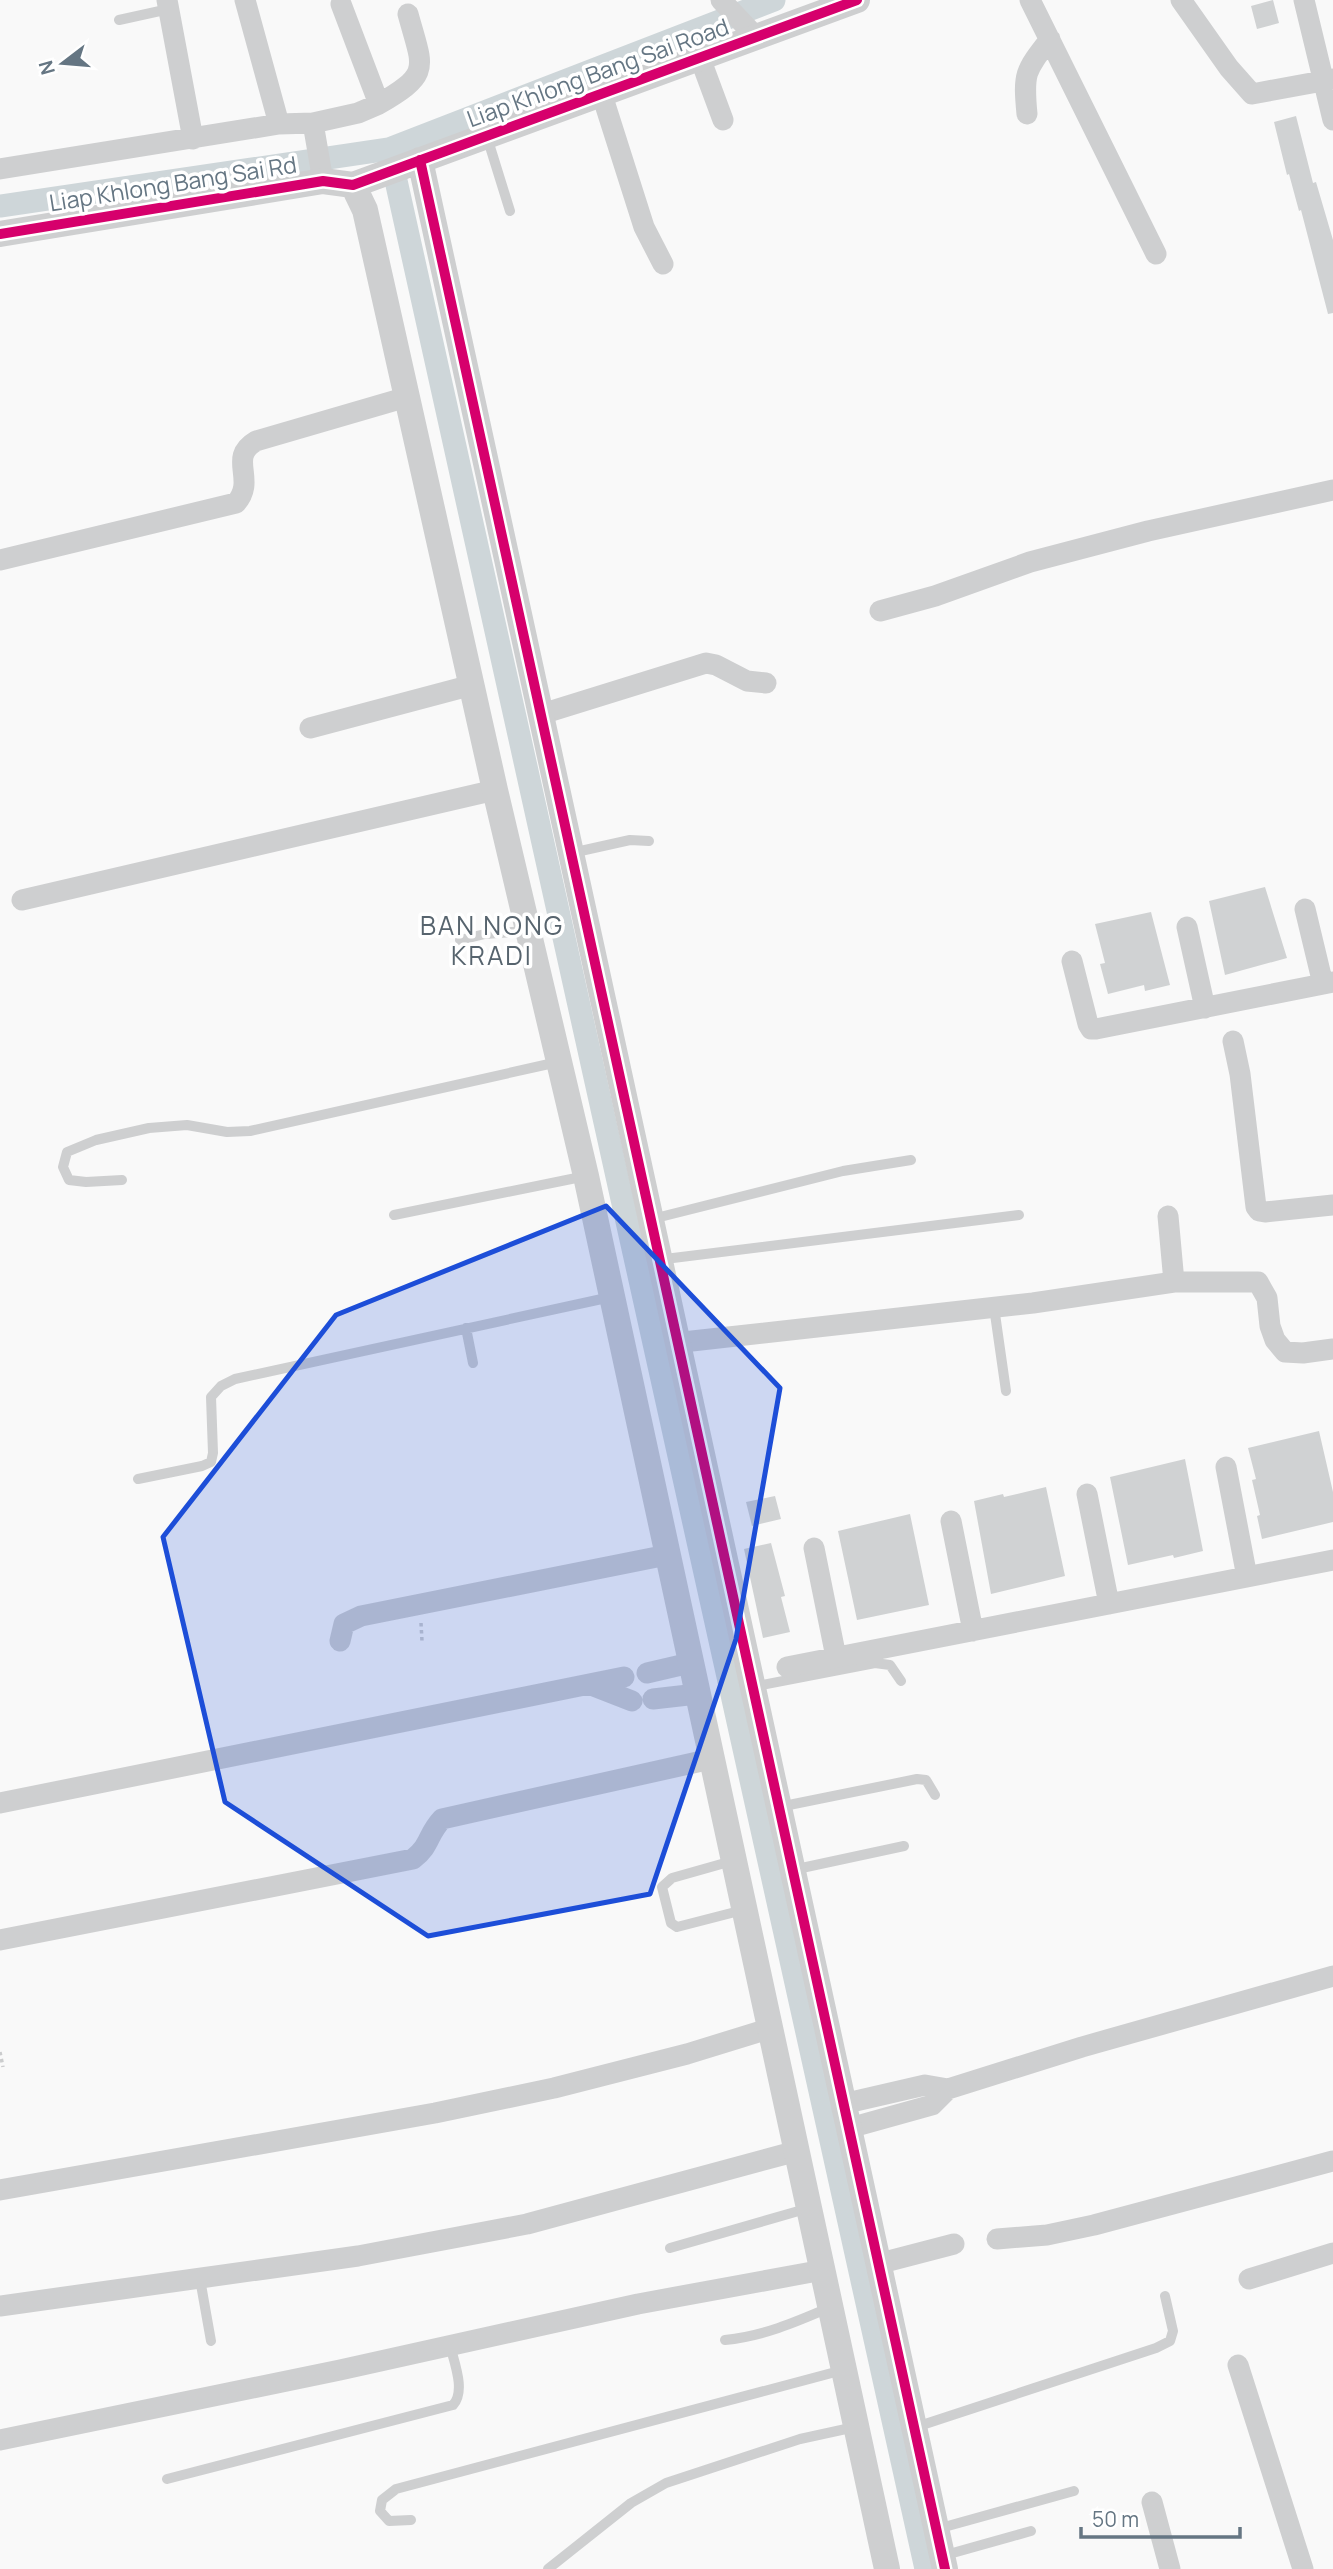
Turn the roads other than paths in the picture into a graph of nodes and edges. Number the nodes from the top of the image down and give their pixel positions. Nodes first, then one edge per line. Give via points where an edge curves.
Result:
1 (245, 0) edge
2 (721, 0) edge
3 (857, 0) edge
4 (1030, 0) edge
5 (1181, 0) edge
6 (1304, 0) edge
7 (168, 4) edge
8 (341, 4) dead end
9 (408, 14) dead end
10 (119, 20) dead end
11 (753, 34) junction
12 (1051, 39) junction
13 (700, 58) junction
14 (1328, 80) edge
15 (601, 95) junction
16 (379, 104) junction
17 (1027, 114) dead end
18 (723, 120) dead end
19 (1333, 120) edge
20 (279, 124) junction
21 (314, 127) junction
22 (487, 136) junction
23 (193, 139) junction
24 (415, 162) junction
25 (0, 169) edge
26 (322, 174) junction
27 (360, 183) junction
28 (510, 211) dead end
29 (0, 234) edge
30 (1156, 254) dead end
31 (663, 264) dead end
32 (407, 397) junction
33 (1333, 490) edge
34 (0, 560) edge
35 (880, 611) dead end
36 (766, 683) dead end
37 (472, 685) junction
38 (545, 713) junction
39 (310, 728) dead end
40 (495, 790) junction
41 (649, 841) dead end
42 (575, 852) junction
43 (22, 900) dead end
44 (1305, 909) dead end
45 (1188, 926) dead end
46 (527, 930) junction
47 (460, 940) dead end
48 (1072, 961) dead end
49 (1328, 983) edge
50 (1205, 1008) junction
51 (1233, 1041) dead end
52 (558, 1062) junction
53 (911, 1160) dead end
54 (586, 1176) junction
55 (122, 1180) dead end
56 (1333, 1205) edge
57 (394, 1215) dead end
58 (1019, 1215) dead end
59 (1168, 1216) dead end
60 (656, 1218) junction
61 (665, 1259) junction
62 (1174, 1282) junction
63 (611, 1297) junction
64 (994, 1307) junction
65 (466, 1328) junction
66 (683, 1342) junction
67 (1333, 1349) edge
68 (473, 1363) dead end
69 (1006, 1391) dead end
70 (1226, 1467) dead end
71 (138, 1479) dead end
72 (1087, 1494) dead end
73 (951, 1521) dead end
74 (814, 1548) dead end
75 (667, 1555) junction
76 (1333, 1560) edge
77 (1247, 1577) junction
78 (1108, 1605) junction
79 (973, 1631) junction
80 (340, 1641) dead end
81 (836, 1657) junction
82 (690, 1663) junction
83 (787, 1667) dead end
84 (647, 1672) dead end
85 (624, 1677) dead end
86 (901, 1681) dead end
87 (591, 1685) junction
88 (757, 1686) junction
89 (697, 1694) junction
90 (711, 1759) junction
91 (935, 1795) dead end
92 (0, 1803) edge
93 (783, 1806) junction
94 (904, 1846) dead end
95 (732, 1861) junction
96 (797, 1869) junction
97 (743, 1910) junction
98 (0, 1940) edge
99 (1333, 1976) edge
100 (768, 2029) junction
101 (850, 2115) junction
102 (797, 2151) junction
103 (1333, 2161) edge
104 (0, 2190) edge
105 (810, 2208) junction
106 (997, 2239) dead end
107 (954, 2244) dead end
108 (670, 2248) dead end
109 (1333, 2253) edge
110 (881, 2263) junction
111 (823, 2270) junction
112 (200, 2279) junction
113 (1249, 2279) dead end
114 (1165, 2295) dead end
115 (0, 2306) edge
116 (831, 2307) junction
117 (725, 2340) dead end
118 (211, 2341) dead end
119 (450, 2345) junction
120 (1238, 2365) dead end
121 (843, 2370) junction
122 (855, 2427) junction
123 (915, 2427) junction
124 (0, 2440) edge
125 (167, 2479) dead end
126 (1074, 2491) dead end
127 (1152, 2502) dead end
128 (411, 2520) dead end
129 (937, 2529) junction
130 (1031, 2531) dead end
131 (944, 2562) edge
132 (548, 2569) edge
133 (887, 2569) edge
134 (1170, 2569) edge
135 (1303, 2569) edge

1 - 20 street
2 - 11 street
3 - 11 street, Liap Khlong Bang Sai Road
4 - 12 street
5 - 14 street via 1252,94
6 - 14 street
7 - 10 lane
7 - 23 street
8 - 16 street
9 - 16 street via 419,70 407,88
11 - 13 street, Liap Khlong Bang Sai Road
12 - 17 street via 1031,63 1024,83
12 - 30 street
13 - 15 street, Liap Khlong Bang Sai Road
13 - 18 street
14 - 19 street
15 - 22 street, Liap Khlong Bang Sai Road
15 - 31 street via 644,227
16 - 21 street
20 - 21 street
20 - 23 street
21 - 26 street
22 - 24 street, Liap Khlong Bang Sai Road
22 - 28 lane
23 - 25 street
24 - 27 street, Liap Khlong Bang Sai Road
24 - 38 street
26 - 27 street, Liap Khlong Bang Sai Rd via 334,181
26 - 29 street, Liap Khlong Bang Sai Rd
27 - 32 street
32 - 34 street via 246,447 242,454 245,486 236,503
32 - 37 street
33 - 35 street via 1030,562
36 - 38 street via 747,681 706,663
37 - 39 street
37 - 40 street
38 - 42 street
40 - 43 street
40 - 46 street
41 - 42 lane via 631,840
42 - 60 street
44 - 49 street
45 - 50 street
46 - 47 lane
46 - 52 street
48 - 50 street via 1091,1029
49 - 50 street
51 - 56 street via 1256,1207 1265,1212
52 - 54 street
52 - 55 lane via 250,1131 187,1125 149,1128 67,1152 63,1167 69,1180
53 - 60 lane via 843,1171
54 - 57 lane
54 - 63 street
58 - 61 lane
59 - 62 street
60 - 61 street
61 - 66 street
62 - 64 street
62 - 67 street via 1258,1282 1267,1298 1269,1326 1285,1352
63 - 65 lane
63 - 75 street
64 - 66 street
64 - 69 lane
65 - 68 lane
65 - 71 lane via 235,1379 211,1397 211,1462
66 - 88 street
70 - 77 street
72 - 78 street
73 - 79 street
74 - 81 street
75 - 80 street via 361,1616 344,1624
75 - 82 street
76 - 77 street
77 - 78 street
78 - 79 street
79 - 81 street
81 - 83 street
82 - 84 street
82 - 89 street
85 - 87 street
86 - 88 lane via 890,1665 875,1662
87 - 89 street via 642,1700
87 - 92 street
88 - 93 street
89 - 90 street
90 - 95 street
90 - 98 street via 442,1819 431,1830 426,1849 413,1860
91 - 93 lane via 926,1780 917,1779
93 - 96 street
94 - 96 lane
95 - 97 street
95 - 97 lane via 672,1878 662,1887 671,1923 677,1927
96 - 101 street
97 - 100 street
99 - 101 street via 948,2089 932,2105
100 - 102 street
100 - 104 street via 528,2094
101 - 110 street
102 - 105 street
102 - 112 street via 527,2224 358,2256
103 - 106 street via 1094,2225
105 - 108 lane
105 - 111 street
107 - 110 street
109 - 113 street
110 - 123 street
111 - 116 street
111 - 119 street
112 - 115 street
112 - 118 lane
114 - 123 lane via 1173,2332 1170,2341
116 - 117 lane via 774,2331
116 - 121 street
119 - 124 street
119 - 125 lane via 459,2389 453,2405
120 - 135 street
121 - 122 street
121 - 128 lane via 396,2489 382,2500 380,2511 389,2521
122 - 132 lane via 800,2439 666,2483 631,2503
122 - 133 street
123 - 129 street
126 - 129 lane
127 - 134 street
129 - 131 street
130 - 131 lane

